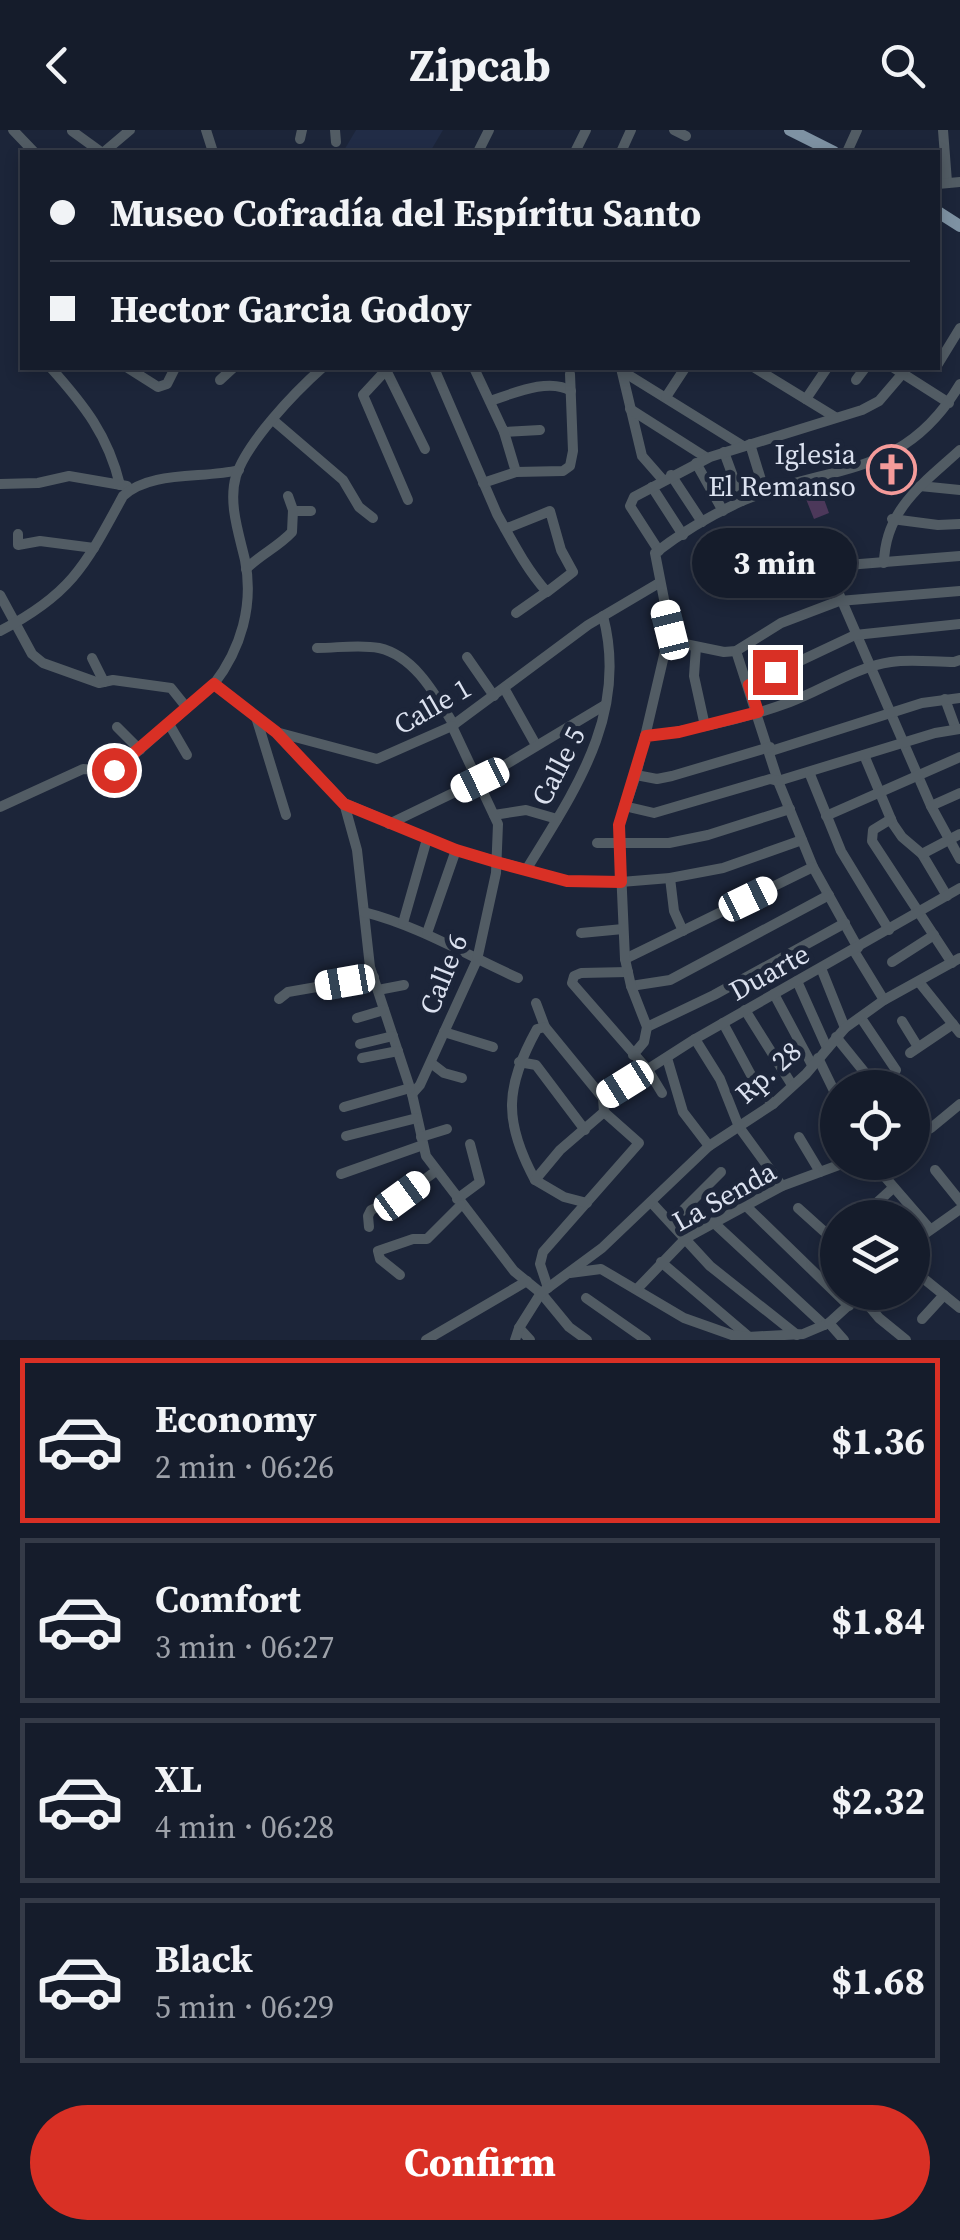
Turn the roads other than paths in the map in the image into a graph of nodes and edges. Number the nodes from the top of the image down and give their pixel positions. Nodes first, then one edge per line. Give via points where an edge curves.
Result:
1 (13, 130) edge
2 (130, 130) edge
3 (943, 130) edge
4 (795, 131) edge
5 (72, 132) edge
6 (32, 150) edge
7 (99, 150) edge
8 (105, 150) edge
9 (830, 150) edge
10 (960, 182) edge
11 (942, 183) edge
12 (960, 328) edge
13 (940, 360) edge
14 (53, 370) edge
15 (131, 370) edge
16 (175, 370) edge
17 (231, 370) edge
18 (386, 370) edge
19 (387, 370) edge
20 (475, 370) edge
21 (621, 370) edge
22 (623, 370) edge
23 (684, 370) edge
24 (758, 370) edge
25 (826, 370) edge
26 (864, 370) edge
27 (898, 370) edge
28 (934, 370) edge
29 (314, 371) edge
30 (435, 371) edge
31 (570, 374) dead end
32 (220, 380) dead end
33 (856, 380) dead end
34 (960, 384) edge
35 (924, 386) junction
36 (571, 391) junction
37 (666, 398) junction
38 (806, 399) junction
39 (490, 402) junction
40 (949, 403) junction
41 (630, 409) junction
42 (835, 417) junction
43 (273, 420) junction
44 (540, 430) dead end
45 (504, 432) junction
46 (746, 445) junction
47 (425, 448) dead end
48 (960, 450) edge
49 (724, 452) junction
50 (702, 461) junction
51 (239, 470) junction
52 (516, 472) junction
53 (667, 478) junction
54 (483, 483) junction
55 (0, 484) edge
56 (126, 486) junction
57 (920, 486) junction
58 (652, 487) junction
59 (960, 490) edge
60 (765, 493) junction
61 (288, 496) dead end
62 (408, 500) dead end
63 (742, 501) junction
64 (293, 511) junction
65 (723, 511) junction
66 (311, 512) dead end
67 (373, 518) dead end
68 (892, 519) junction
69 (702, 522) junction
70 (960, 524) edge
71 (505, 528) junction
72 (683, 535) junction
73 (94, 548) junction
74 (657, 552) junction
75 (960, 556) edge
76 (18, 559) dead end
77 (884, 563) junction
78 (246, 569) junction
79 (659, 583) junction
80 (960, 591) edge
81 (546, 592) junction
82 (0, 595) edge
83 (840, 601) junction
84 (516, 613) dead end
85 (604, 616) junction
86 (16, 622) junction
87 (960, 624) edge
88 (0, 631) edge
89 (855, 635) junction
90 (317, 648) dead end
91 (736, 651) junction
92 (467, 656) dead end
93 (92, 658) dead end
94 (960, 660) edge
95 (868, 667) junction
96 (104, 682) junction
97 (214, 684) junction
98 (749, 685) junction
99 (499, 692) junction
100 (960, 698) edge
101 (945, 699) junction
102 (605, 705) junction
103 (188, 708) junction
104 (758, 712) junction
105 (890, 712) junction
106 (256, 717) junction
107 (169, 724) junction
108 (453, 726) junction
109 (705, 726) junction
110 (117, 727) dead end
111 (958, 729) edge
112 (276, 732) junction
113 (646, 736) junction
114 (902, 742) junction
115 (536, 745) junction
116 (770, 749) junction
117 (140, 750) junction
118 (864, 754) junction
119 (187, 756) dead end
120 (960, 757) edge
121 (809, 772) junction
122 (636, 775) junction
123 (919, 777) junction
124 (480, 780) junction
125 (778, 781) junction
126 (880, 793) junction
127 (960, 793) edge
128 (344, 804) junction
129 (624, 806) junction
130 (931, 806) junction
131 (0, 807) edge
132 (790, 810) junction
133 (286, 815) dead end
134 (494, 815) junction
135 (826, 816) junction
136 (558, 818) junction
137 (891, 819) junction
138 (389, 824) junction
139 (955, 837) edge
140 (426, 838) junction
141 (802, 840) junction
142 (597, 843) dead end
143 (619, 844) junction
144 (456, 850) junction
145 (922, 854) junction
146 (960, 859) edge
147 (496, 862) junction
148 (812, 867) junction
149 (526, 870) junction
150 (670, 878) junction
151 (621, 882) junction
152 (956, 893) edge
153 (829, 895) junction
154 (364, 912) junction
155 (918, 912) junction
156 (403, 923) junction
157 (844, 923) junction
158 (623, 929) junction
159 (889, 930) junction
160 (683, 931) junction
161 (581, 932) dead end
162 (427, 933) junction
163 (934, 936) junction
164 (856, 950) junction
165 (625, 959) junction
166 (477, 960) junction
167 (956, 960) edge
168 (892, 962) dead end
169 (821, 968) junction
170 (628, 972) junction
171 (374, 977) junction
172 (518, 978) dead end
173 (798, 981) junction
174 (918, 982) junction
175 (404, 985) dead end
176 (630, 986) junction
177 (378, 990) junction
178 (774, 994) junction
179 (279, 1000) dead end
180 (884, 1000) junction
181 (536, 1003) dead end
182 (384, 1010) junction
183 (745, 1010) junction
184 (357, 1018) dead end
185 (861, 1018) junction
186 (902, 1022) dead end
187 (723, 1023) junction
188 (545, 1027) junction
189 (646, 1027) junction
190 (956, 1029) edge
191 (444, 1032) junction
192 (841, 1033) junction
193 (393, 1036) junction
194 (695, 1039) junction
195 (360, 1044) dead end
196 (493, 1047) dead end
197 (827, 1048) junction
198 (398, 1050) junction
199 (633, 1055) junction
200 (362, 1058) dead end
201 (666, 1058) junction
202 (431, 1062) junction
203 (519, 1062) junction
204 (815, 1062) junction
205 (648, 1070) junction
206 (820, 1070) edge
207 (864, 1070) edge
208 (896, 1070) dead end
209 (462, 1078) dead end
210 (792, 1086) junction
211 (410, 1091) junction
212 (662, 1093) dead end
213 (603, 1098) junction
214 (773, 1104) junction
215 (960, 1104) edge
216 (344, 1107) dead end
217 (604, 1112) junction
218 (417, 1118) junction
219 (739, 1127) junction
220 (930, 1128) edge
221 (448, 1129) dead end
222 (585, 1130) junction
223 (346, 1136) dead end
224 (799, 1137) dead end
225 (422, 1141) junction
226 (470, 1144) dead end
227 (709, 1146) junction
228 (936, 1170) dead end
229 (436, 1171) junction
230 (722, 1172) dead end
231 (820, 1172) joint
232 (341, 1174) dead end
233 (534, 1180) junction
234 (886, 1180) edge
235 (782, 1186) junction
236 (892, 1188) junction
237 (879, 1200) edge
238 (903, 1200) edge
239 (960, 1201) edge
240 (459, 1202) junction
241 (651, 1202) junction
242 (587, 1203) junction
243 (745, 1205) junction
244 (798, 1208) dead end
245 (960, 1209) edge
246 (670, 1222) junction
247 (713, 1222) junction
248 (370, 1227) dead end
249 (820, 1228) edge
250 (930, 1228) edge
251 (686, 1238) junction
252 (661, 1262) junction
253 (570, 1273) junction
254 (400, 1274) dead end
255 (820, 1277) edge
256 (527, 1281) junction
257 (930, 1284) edge
258 (637, 1289) junction
259 (545, 1290) junction
260 (944, 1295) junction
261 (586, 1298) dead end
262 (960, 1308) edge
263 (845, 1310) edge
264 (872, 1310) edge
265 (922, 1319) dead end
266 (827, 1324) junction
267 (519, 1328) junction
268 (748, 1336) junction
269 (802, 1337) edge
270 (771, 1339) edge
271 (426, 1340) edge
272 (515, 1340) edge
273 (530, 1340) edge
274 (586, 1340) edge
275 (646, 1340) edge
276 (844, 1340) edge
277 (906, 1340) edge

1 - 6 street
2 - 8 street
3 - 11 street
4 - 9 main road
5 - 7 street
10 - 11 street
12 - 13 street
14 - 56 street via 109,444
15 - 16 street via 158,386
17 - 32 street
18 - 62 street via 363,395
19 - 47 street
20 - 39 street
21 - 41 street
22 - 37 street
23 - 37 street
24 - 38 street
25 - 38 street
26 - 33 street
27 - 35 street
27 - 42 street via 879,401
28 - 35 street
29 - 43 street
30 - 54 street
31 - 36 street
34 - 40 street
35 - 40 street
36 - 39 street via 549,386
36 - 52 street via 570,466
37 - 46 street
38 - 42 street
39 - 45 street
40 - 60 street via 920,436 892,454
41 - 50 street
41 - 53 street via 642,456
42 - 46 street
43 - 51 street
43 - 67 street via 343,480
44 - 45 street
45 - 52 street
46 - 49 street
46 - 60 street
48 - 57 street
49 - 50 street
49 - 63 street
50 - 53 street
50 - 65 street
51 - 56 street
51 - 78 street via 234,504
52 - 54 street
53 - 58 street
53 - 69 street
54 - 71 street
55 - 56 street via 69,476
56 - 73 street
57 - 59 street
57 - 68 street
58 - 72 street
58 - 74 street via 630,506
60 - 63 street
61 - 64 street
63 - 65 street
64 - 66 street
64 - 78 street via 292,532
65 - 69 street
68 - 70 street
68 - 77 street
69 - 72 street
71 - 81 street
71 - 81 street via 551,512 573,570
72 - 74 street
73 - 76 street via 18,539
73 - 86 street via 68,586
74 - 79 street
75 - 77 street
77 - 83 street via 829,570
78 - 97 street via 242,632
79 - 85 street, Calle 1
79 - 113 street via 670,630
80 - 83 street
81 - 84 street
82 - 86 street
83 - 89 street
83 - 91 street via 781,622
85 - 99 street, Calle 1
85 - 102 street, Calle 5 via 612,647
86 - 88 street
86 - 96 street via 36,658
87 - 89 street
89 - 95 street
89 - 98 street
90 - 108 street, Calle 6 via 372,647 398,656 431,688
91 - 98 street
91 - 109 street via 690,646
92 - 99 street
93 - 96 street
94 - 95 street
95 - 104 street
95 - 105 street
96 - 103 street via 171,688
97 - 103 street
97 - 106 street, Calle 1
98 - 104 street
99 - 108 street, Calle 1
99 - 115 street
100 - 101 street
101 - 105 street
101 - 111 street
102 - 115 street
102 - 136 street, Calle 5 via 590,760
103 - 107 street
104 - 109 street
104 - 116 street
105 - 114 street
105 - 116 street
106 - 112 street, Calle 1
106 - 133 street
107 - 117 street
107 - 119 street
108 - 112 street, Calle 1 via 374,760
108 - 124 street, Calle 6
109 - 113 street
110 - 117 street
111 - 114 street
112 - 128 street
113 - 122 street
114 - 118 street
114 - 123 street
115 - 124 street
116 - 122 street via 672,776
116 - 125 street
117 - 131 street via 114,770 83,769
118 - 121 street
118 - 126 street
120 - 123 street
121 - 125 street
121 - 135 street
122 - 129 street
123 - 126 street
123 - 130 street
124 - 134 street, Calle 6
124 - 138 street
125 - 129 street via 654,813
125 - 132 street
126 - 135 street
126 - 137 street
127 - 130 street
128 - 138 street
128 - 154 street
129 - 143 street
130 - 139 street
132 - 141 street
132 - 143 street via 708,836
134 - 136 street via 526,810
134 - 147 street, Calle 6
135 - 159 street
136 - 149 street, Calle 5
137 - 145 street
137 - 155 street via 870,835
138 - 140 street
139 - 145 street
139 - 146 street
140 - 144 street
140 - 156 street
141 - 148 street
141 - 150 street via 723,868
142 - 143 street
143 - 151 street
144 - 147 street
144 - 162 street
145 - 152 street
147 - 149 street
147 - 166 street, Calle 6
148 - 153 street
148 - 160 street
149 - 151 street via 567,881
150 - 151 street
150 - 160 street
151 - 158 street
152 - 155 street, Duarte
153 - 157 street
153 - 176 street via 670,980
154 - 156 street
154 - 171 street
155 - 159 street, Duarte
155 - 163 street
156 - 162 street
157 - 164 street
157 - 189 street
158 - 161 street
158 - 165 street
159 - 164 street, Duarte
160 - 165 street
162 - 166 street
163 - 167 street
163 - 168 street
164 - 169 street, Duarte
164 - 180 street
165 - 170 street
166 - 172 street
166 - 191 street, Calle 6
167 - 174 street, Rp. 28
169 - 173 street, Duarte
169 - 192 street
170 - 176 street
170 - 199 street via 581,973 572,983
171 - 177 street
171 - 179 street via 288,992
173 - 178 street, Duarte
173 - 197 street
174 - 180 street, Rp. 28
174 - 190 street
175 - 177 street
176 - 189 street
177 - 182 street
178 - 183 street, Duarte
178 - 204 street
180 - 185 street, Rp. 28
181 - 188 street
182 - 184 street
182 - 193 street
183 - 187 street, Duarte
183 - 210 street
185 - 192 street, Rp. 28
185 - 208 street
186 - 190 street via 914,1050
187 - 194 street, Duarte
187 - 214 street
188 - 203 street via 537,1029
188 - 213 street
189 - 199 street
191 - 196 street
191 - 202 street, Calle 6
192 - 197 street, Rp. 28
192 - 207 street
193 - 195 street
193 - 198 street
194 - 201 street, Duarte
194 - 219 street
197 - 204 street, Rp. 28
198 - 200 street
198 - 211 street
199 - 205 street
201 - 205 street, Duarte
201 - 227 street via 683,1112
202 - 209 street
202 - 211 street, Calle 6
203 - 222 street via 536,1066
203 - 233 street via 514,1122
204 - 206 street
204 - 210 street, Rp. 28
205 - 212 street
205 - 213 street, Duarte
210 - 214 street, Rp. 28
211 - 216 street
211 - 218 street
213 - 217 street
214 - 219 street, Rp. 28
215 - 220 street
217 - 222 street
217 - 242 street via 639,1145
218 - 223 street
218 - 225 street
219 - 227 street, Rp. 28
219 - 235 street
221 - 225 street
222 - 233 street
224 - 231 street
225 - 229 street
225 - 232 street
226 - 240 street via 480,1182
227 - 241 street, Rp. 28
228 - 239 street
229 - 240 street
229 - 248 street via 371,1210
230 - 246 street
231 - 235 street, La Senda
233 - 242 street
234 - 236 street
235 - 243 street, La Senda
236 - 237 street
236 - 238 street
240 - 254 street via 427,1238 378,1250
240 - 256 street
241 - 246 street
241 - 253 street, Rp. 28
242 - 259 street via 539,1257
243 - 247 street, La Senda
243 - 255 street
244 - 249 street
245 - 250 street
246 - 251 street
247 - 251 street, La Senda
247 - 266 street
251 - 252 street, La Senda
251 - 269 street via 710,1266
252 - 258 street, La Senda
252 - 268 street
253 - 258 street via 601,1269
253 - 259 street, Rp. 28
256 - 259 street
256 - 271 street
257 - 260 street
258 - 268 street via 684,1318
259 - 267 street
259 - 274 street
260 - 262 street
260 - 265 street
261 - 275 street
263 - 266 street
264 - 277 street
266 - 269 street
266 - 276 street
267 - 272 street
267 - 273 street
268 - 270 street
269 - 270 street

